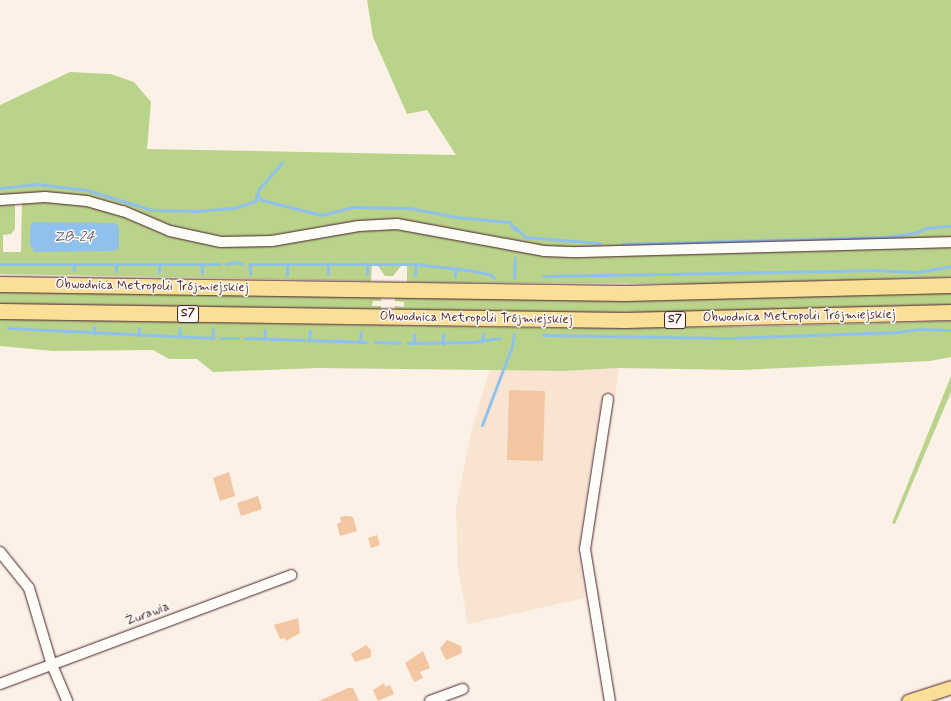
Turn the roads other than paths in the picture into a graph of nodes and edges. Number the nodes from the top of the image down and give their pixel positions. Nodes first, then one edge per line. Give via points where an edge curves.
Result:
1 (0, 200) edge
2 (951, 242) edge
3 (0, 284) edge
4 (951, 285) edge
5 (0, 311) edge
6 (951, 312) edge
7 (608, 399) dead end
8 (0, 552) edge
9 (291, 575) dead end
10 (52, 665) junction
11 (0, 684) edge
12 (951, 687) edge
13 (463, 689) dead end
14 (67, 701) edge
15 (430, 701) edge
16 (610, 701) edge
17 (908, 701) edge

1 - 2 street via 45,196 87,201 170,231 221,242 272,241 359,226 397,224 544,251
3 - 4 highway, Obwodnica Metropolii Trójmiejskiej / S7 via 624,293
5 - 6 highway, Obwodnica Metropolii Trójmiejskiej / S7 via 624,320
7 - 16 street via 585,549
8 - 10 street via 29,588
9 - 10 street, Żurawia
10 - 11 street, Żurawia
10 - 14 street
12 - 17 main road
13 - 15 street

